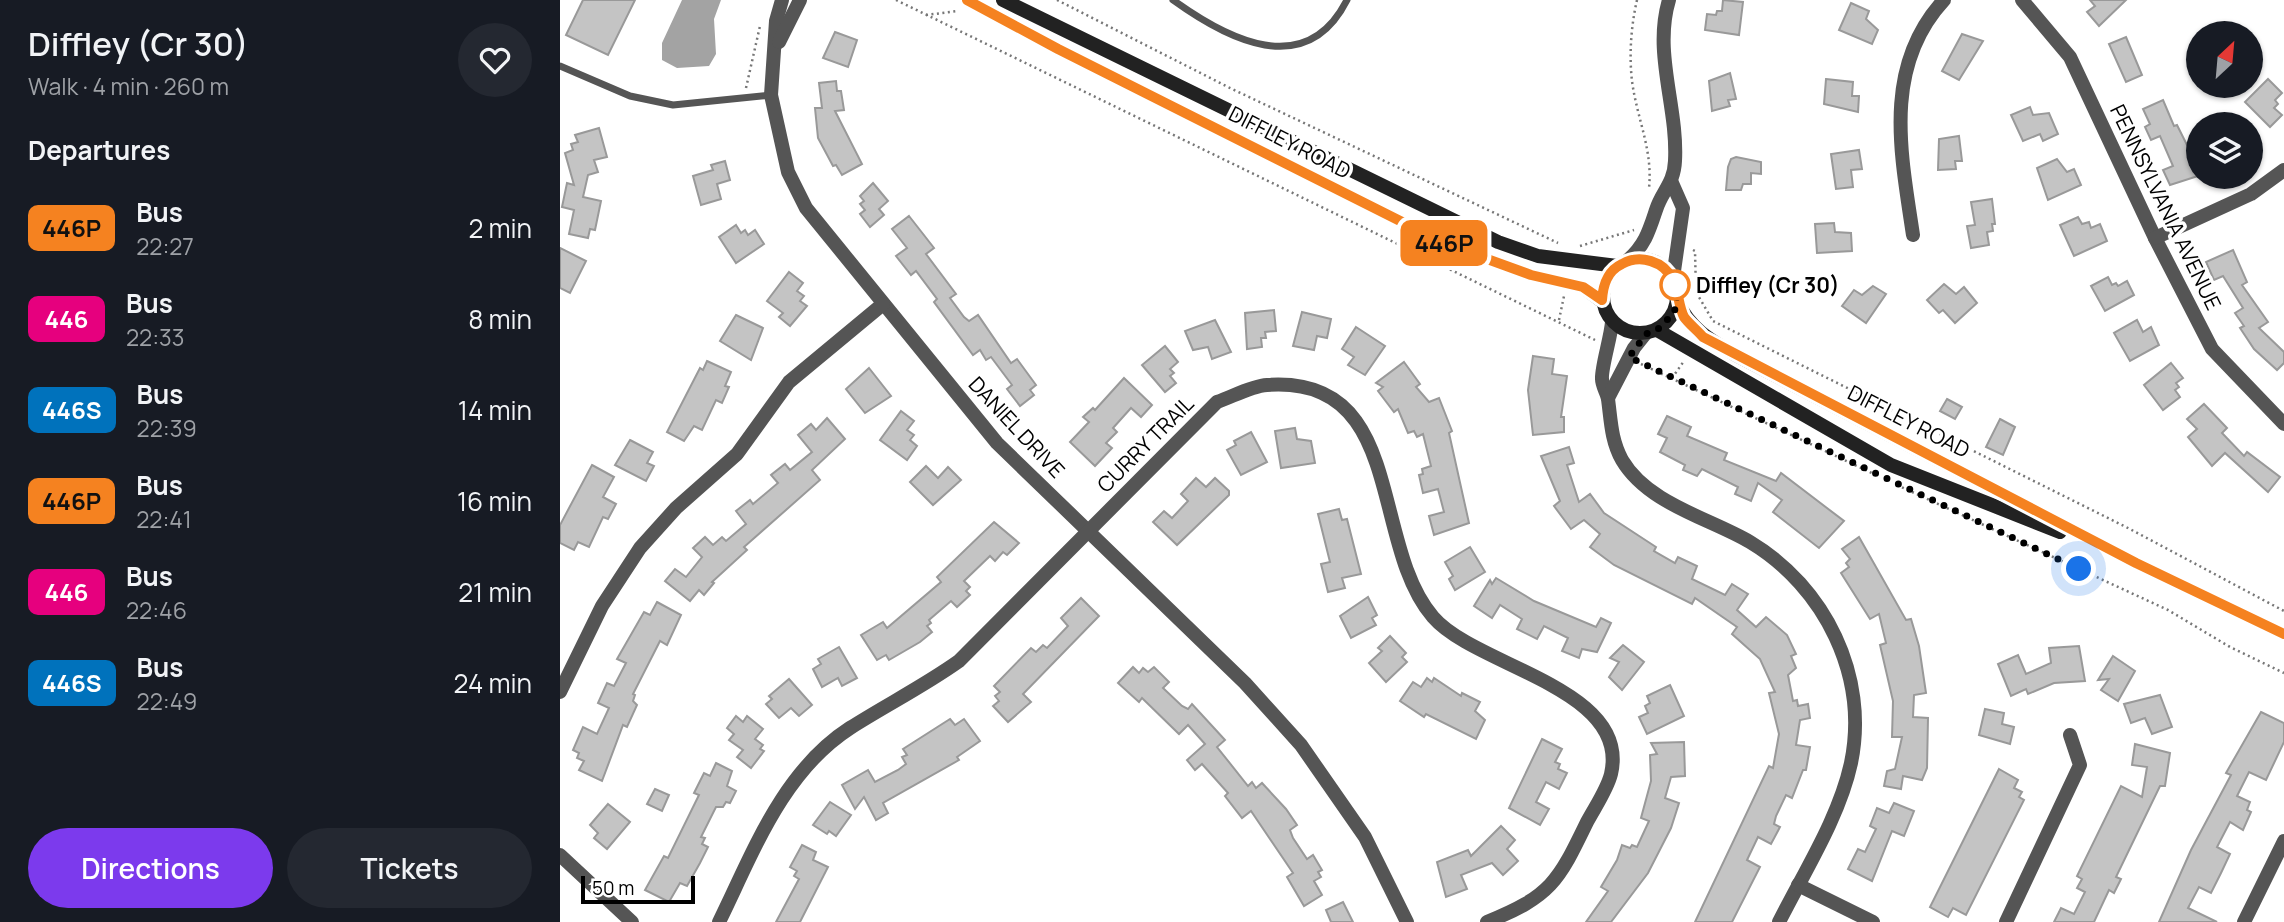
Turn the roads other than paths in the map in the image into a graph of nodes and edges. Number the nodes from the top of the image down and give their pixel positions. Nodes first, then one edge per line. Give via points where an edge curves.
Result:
1 (782, 0) edge
2 (800, 0) edge
3 (967, 0) edge
4 (1003, 0) edge
5 (1172, 0) edge
6 (1347, 0) edge
7 (1669, 0) edge
8 (1944, 0) edge
9 (2022, 0) edge
10 (776, 53) junction
11 (560, 66) edge
12 (771, 95) junction
13 (2284, 170) edge
14 (1672, 183) junction
15 (1913, 235) dead end
16 (2155, 238) junction
17 (1622, 263) junction
18 (1673, 278) junction
19 (1602, 300) junction
20 (1677, 301) junction
21 (883, 304) junction
22 (1612, 322) junction
23 (1651, 332) junction
24 (1608, 398) junction
25 (2284, 424) edge
26 (1089, 530) junction
27 (2136, 563) junction
28 (2284, 634) edge
29 (560, 692) edge
30 (2070, 735) dead end
31 (2284, 841) edge
32 (560, 855) edge
33 (1798, 885) junction
34 (632, 922) edge
35 (719, 922) edge
36 (1407, 922) edge
37 (1487, 922) edge
38 (1779, 922) edge
39 (1873, 922) edge
40 (2006, 922) edge
41 (2244, 922) edge

1 - 10 street, DANIEL DRIVE via 776,21
2 - 10 street, DANIEL DRIVE
3 - 19 main road, DIFFLEY ROAD via 1446,244 1531,275 1583,287
4 - 17 main road, DIFFLEY ROAD via 1498,242 1538,256
5 - 6 lane via 1233,38 1280,47 1323,31
7 - 14 street via 1663,54 1675,159
8 - 15 street via 1932,13 1904,74 1898,133
9 - 16 street, PENNSYLVANIA AVENUE via 2070,57
10 - 12 street, DANIEL DRIVE
11 - 12 lane via 630,96 673,105
12 - 21 street, DANIEL DRIVE via 788,173 806,208
13 - 16 street via 2251,194
14 - 17 street via 1657,206 1640,250
14 - 18 street via 1683,208
16 - 25 street, PENNSYLVANIA AVENUE via 2212,349
17 - 18 main road via 1653,261
17 - 19 main road via 1608,276
18 - 20 main road
19 - 22 main road
20 - 23 main road via 1674,313
20 - 27 main road, DIFFLEY ROAD via 1686,320 1703,337
21 - 26 street, DANIEL DRIVE via 997,443
21 - 29 street via 789,382 737,454 676,508 640,548 602,606
22 - 23 main road via 1633,333
22 - 24 street via 1601,378
23 - 24 street via 1629,357
23 - 27 main road, DIFFLEY ROAD via 1891,464
24 - 33 street via 1610,430 1623,462 1654,494 1750,543 1788,570 1825,613 1847,665 1855,713 1851,763
26 - 35 street, CURRY TRAIL via 959,661 919,690 848,729 805,766 773,812
26 - 36 street, DANIEL DRIVE via 1245,683 1301,745 1365,837
26 - 37 street, CURRY TRAIL via 1217,402 1266,384 1316,390 1347,409 1368,437 1408,576 1432,617 1463,643 1576,699 1598,717 1611,746 1611,774 1560,877 1525,906
27 - 28 main road, DIFFLEY ROAD
30 - 40 street via 2080,765
31 - 41 street
32 - 34 street
33 - 38 street
33 - 39 street

